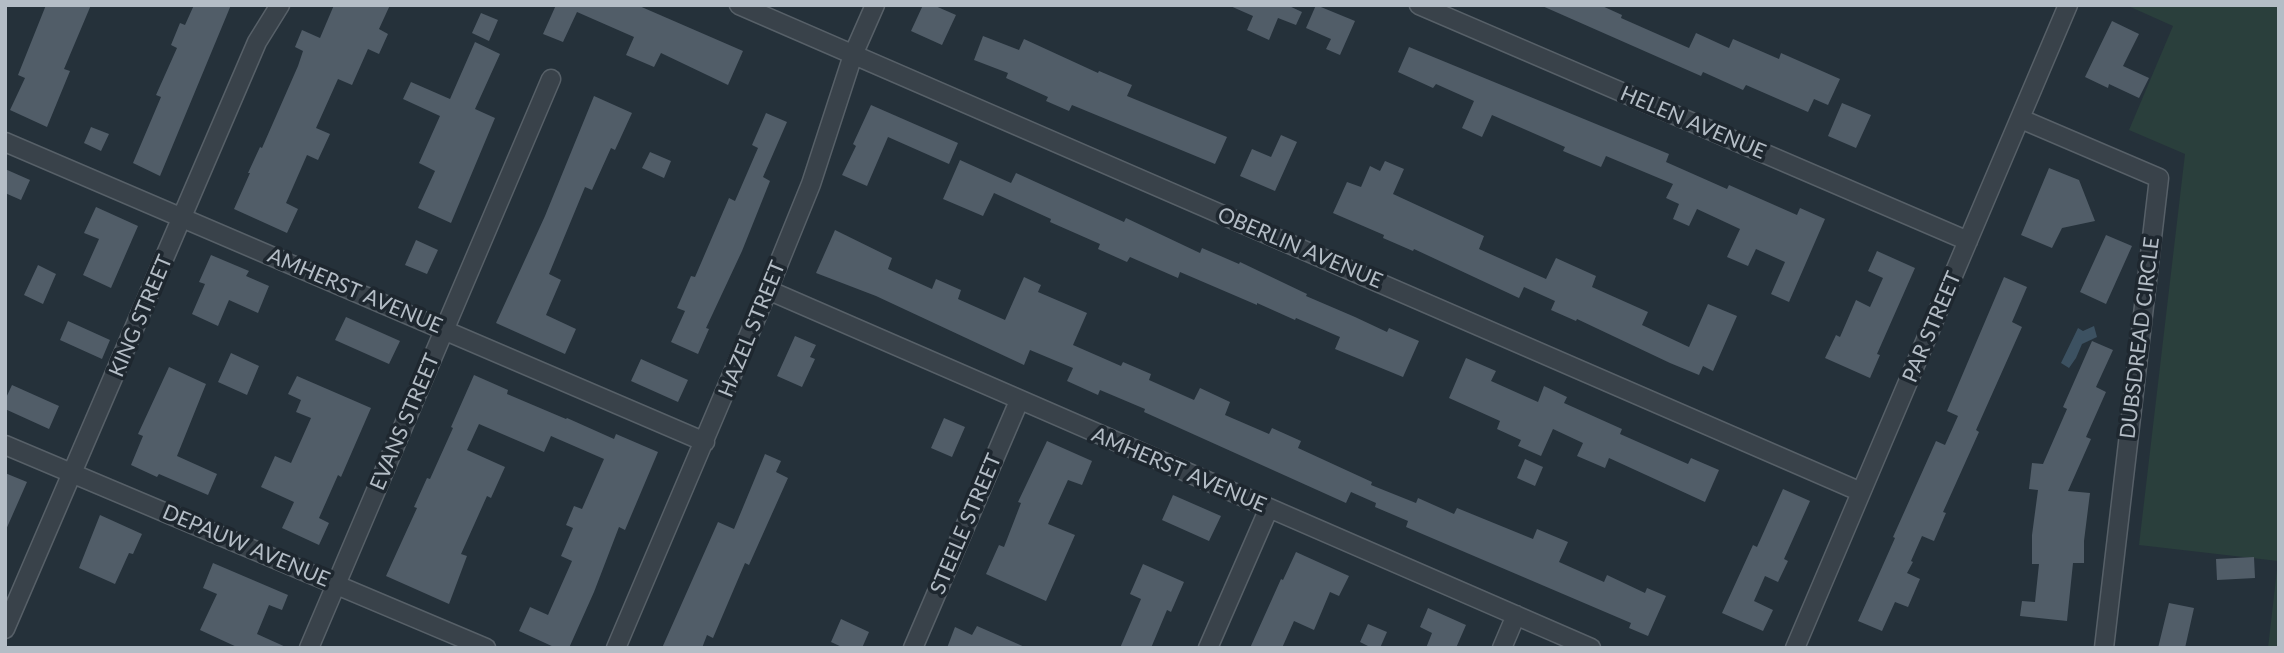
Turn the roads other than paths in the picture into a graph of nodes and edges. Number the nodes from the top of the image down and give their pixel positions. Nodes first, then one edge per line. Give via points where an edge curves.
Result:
1 (280, 5) edge
2 (739, 5) edge
3 (875, 5) edge
4 (1419, 5) edge
5 (2068, 5) edge
6 (853, 55) junction
7 (551, 79) dead end
8 (2021, 119) junction
9 (5, 142) edge
10 (184, 217) junction
11 (1968, 241) junction
12 (768, 290) junction
13 (444, 330) junction
14 (1019, 401) junction
15 (705, 442) junction
16 (5, 445) edge
17 (73, 474) junction
18 (1861, 492) junction
19 (1269, 508) junction
20 (337, 584) junction
21 (1516, 615) junction
22 (5, 629) edge
23 (309, 648) edge
24 (486, 648) edge
25 (616, 648) edge
26 (912, 648) edge
27 (1208, 648) edge
28 (1502, 648) edge
29 (1591, 648) edge
30 (1795, 648) edge
31 (2104, 648) edge

1 - 10 street, KING STREET via 257,42
2 - 6 street, OBERLIN AVENUE
3 - 6 street, HAZEL STREET
4 - 11 street, HELEN AVENUE
5 - 8 street, PAR STREET
6 - 12 street, HAZEL STREET
6 - 18 street, OBERLIN AVENUE
7 - 13 street, EVANS STREET
8 - 11 street, PAR STREET
8 - 31 street, DUBSDREAD CIRCLE via 2159,178
9 - 10 street, AMHERST AVENUE
10 - 13 street, AMHERST AVENUE
10 - 17 street, KING STREET
11 - 18 street, PAR STREET
12 - 14 street, AMHERST AVENUE
12 - 15 street, HAZEL STREET
13 - 15 street, AMHERST AVENUE
13 - 20 street, EVANS STREET
14 - 19 street, AMHERST AVENUE
14 - 26 street, STEELE STREET
15 - 25 street, HAZEL STREET
16 - 17 street, DEPAUW AVENUE
17 - 20 street, DEPAUW AVENUE
17 - 22 street, KING STREET
18 - 30 street, PAR STREET
19 - 21 street, AMHERST AVENUE
19 - 27 street
20 - 23 street, EVANS STREET
20 - 24 street, DEPAUW AVENUE
21 - 28 street
21 - 29 street, AMHERST AVENUE

